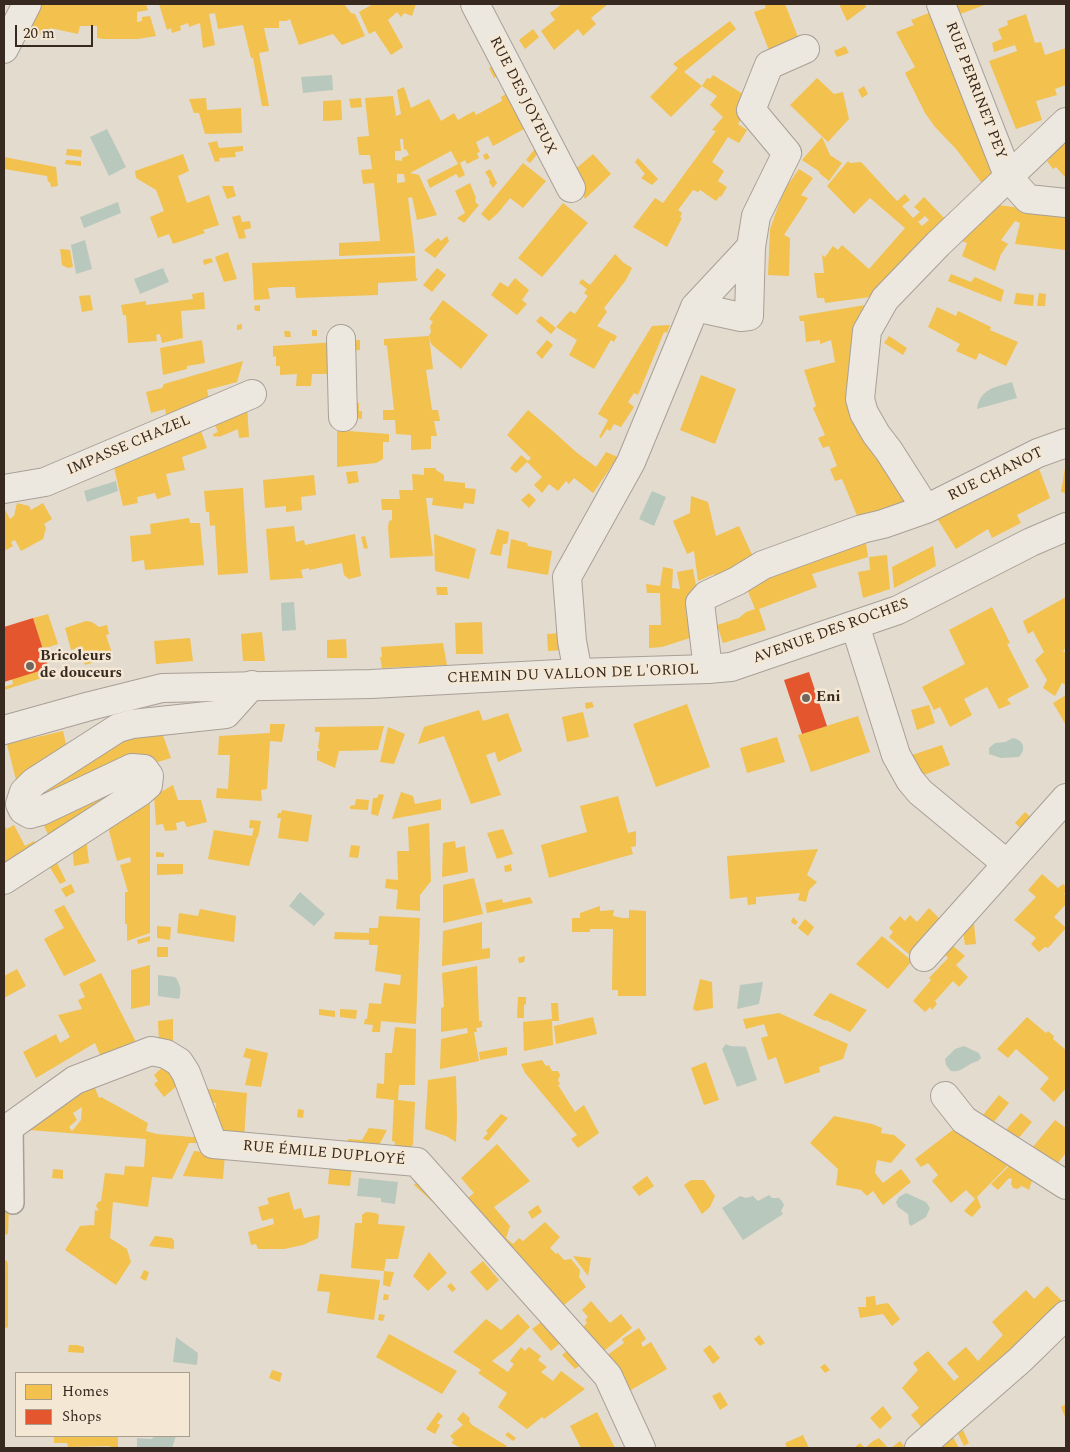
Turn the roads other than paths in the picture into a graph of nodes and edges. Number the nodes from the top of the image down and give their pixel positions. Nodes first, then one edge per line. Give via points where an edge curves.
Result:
1 (27, 4) edge
2 (475, 4) edge
3 (941, 4) edge
4 (4, 49) edge
5 (805, 49) dead end
6 (1066, 122) edge
7 (1008, 178) junction
8 (571, 188) dead end
9 (1066, 203) edge
10 (751, 247) junction
11 (695, 307) junction
12 (341, 339) dead end
13 (252, 394) dead end
14 (343, 417) dead end
15 (1066, 443) edge
16 (4, 489) edge
17 (926, 509) junction
18 (1066, 517) edge
19 (1066, 527) edge
20 (1031, 542) junction
21 (855, 625) junction
22 (708, 669) junction
23 (578, 673) junction
24 (252, 685) junction
25 (4, 730) edge
26 (1066, 798) edge
27 (1007, 864) junction
28 (4, 880) edge
29 (924, 957) dead end
30 (945, 1096) dead end
31 (8, 1128) edge
32 (1066, 1186) edge
33 (13, 1203) dead end
34 (1066, 1315) edge
35 (641, 1448) edge
36 (919, 1448) edge

1 - 4 street
2 - 8 street, RUE DES JOYEUX
3 - 7 street, RUE PERRINET PEY
5 - 10 street via 769,65 751,110 787,154 756,216
6 - 7 street
7 - 9 street via 1028,199
7 - 17 street via 885,299 867,331 860,399 864,413
10 - 11 street
10 - 11 street via 749,316
11 - 23 street via 631,462 567,577
12 - 14 street
13 - 16 street, IMPASSE CHAZEL via 45,482
15 - 17 street, RUE CHANOT via 1038,453
17 - 22 street, CHEMIN DU VALLON DE L'ORIOL via 763,565 737,582 707,595 700,603
18 - 20 street, AVENUE DES ROCHES
19 - 20 street, AVENUE DES ROCHES
20 - 21 street, AVENUE DES ROCHES via 898,610
21 - 22 street, AVENUE DES ROCHES via 742,664
21 - 27 street via 896,755 910,780 920,792
22 - 23 street, CHEMIN DU VALLON DE L'ORIOL
23 - 24 street, CHEMIN DU VALLON DE L'ORIOL via 371,684
24 - 25 street, CHEMIN DU VALLON DE L'ORIOL via 162,688
24 - 28 street via 226,714 118,728 34,782 24,792 20,804 30,814 132,768 144,769 149,776 148,785 140,792
26 - 27 street
27 - 29 street
30 - 32 street via 964,1120
31 - 33 street
31 - 35 street, RUE ÉMILE DUPLOYÉ via 75,1080 151,1051 166,1054 179,1062 213,1144 417,1162 608,1376
34 - 36 street via 1020,1360

